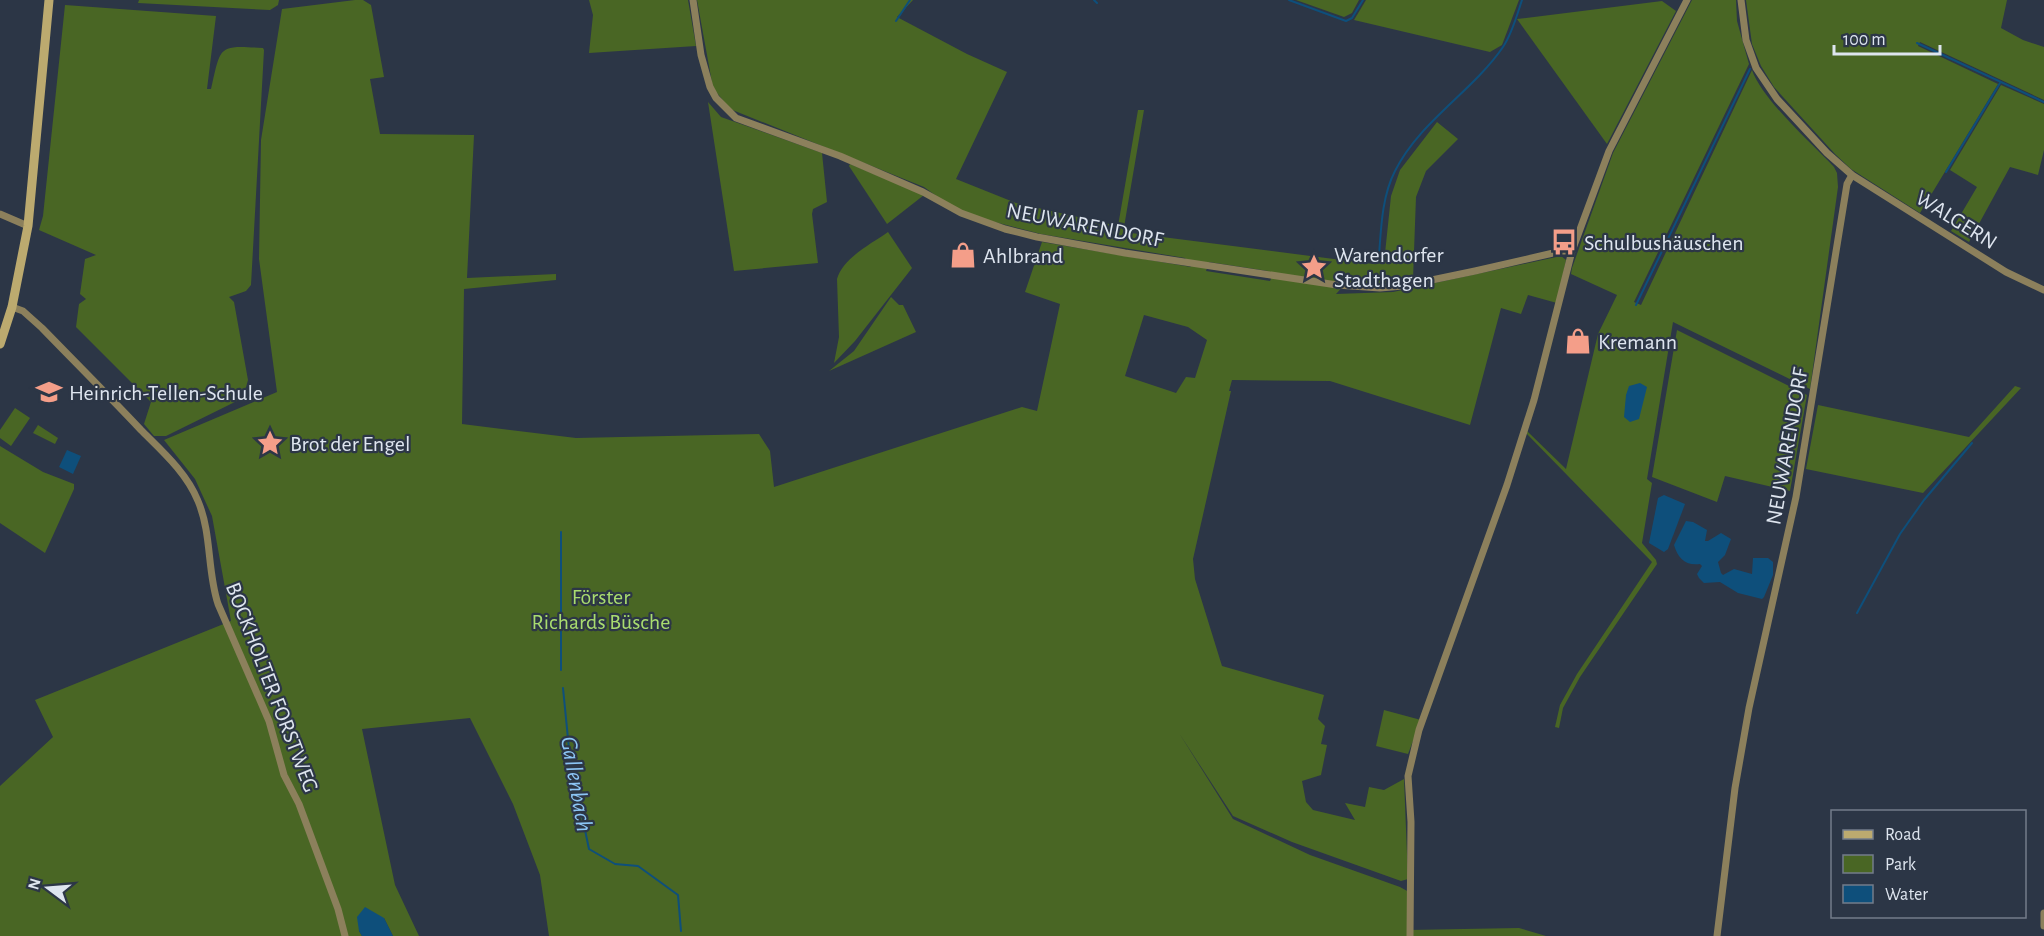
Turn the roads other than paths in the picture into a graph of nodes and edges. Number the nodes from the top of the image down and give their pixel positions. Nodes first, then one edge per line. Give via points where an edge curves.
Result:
1 (49, 0) edge
2 (693, 0) edge
3 (1687, 0) edge
4 (1741, 0) edge
5 (1852, 175) junction
6 (0, 214) edge
7 (28, 226) junction
8 (1572, 251) junction
9 (2044, 290) edge
10 (12, 307) junction
11 (0, 344) edge
12 (2044, 913) edge
13 (2044, 926) edge
14 (345, 936) edge
15 (1410, 936) edge
16 (1717, 936) edge

1 - 7 street
2 - 8 street, NEUWARENDORF via 710,87 736,118 840,156 969,217 1005,229 1125,253 1380,288
3 - 8 street via 1609,151
4 - 5 street via 1750,54 1765,85
5 - 9 street, WALGERN via 2006,272
5 - 16 street, NEUWARENDORF via 1847,184 1796,497 1749,708
6 - 7 street
7 - 10 street
8 - 15 street via 1534,400 1419,730 1408,776 1412,822
10 - 11 street
10 - 14 street, BOCKHOLTER FORSTWEG via 23,311 42,328 155,443 198,501 218,604 269,721 284,775 299,804
12 - 13 street

